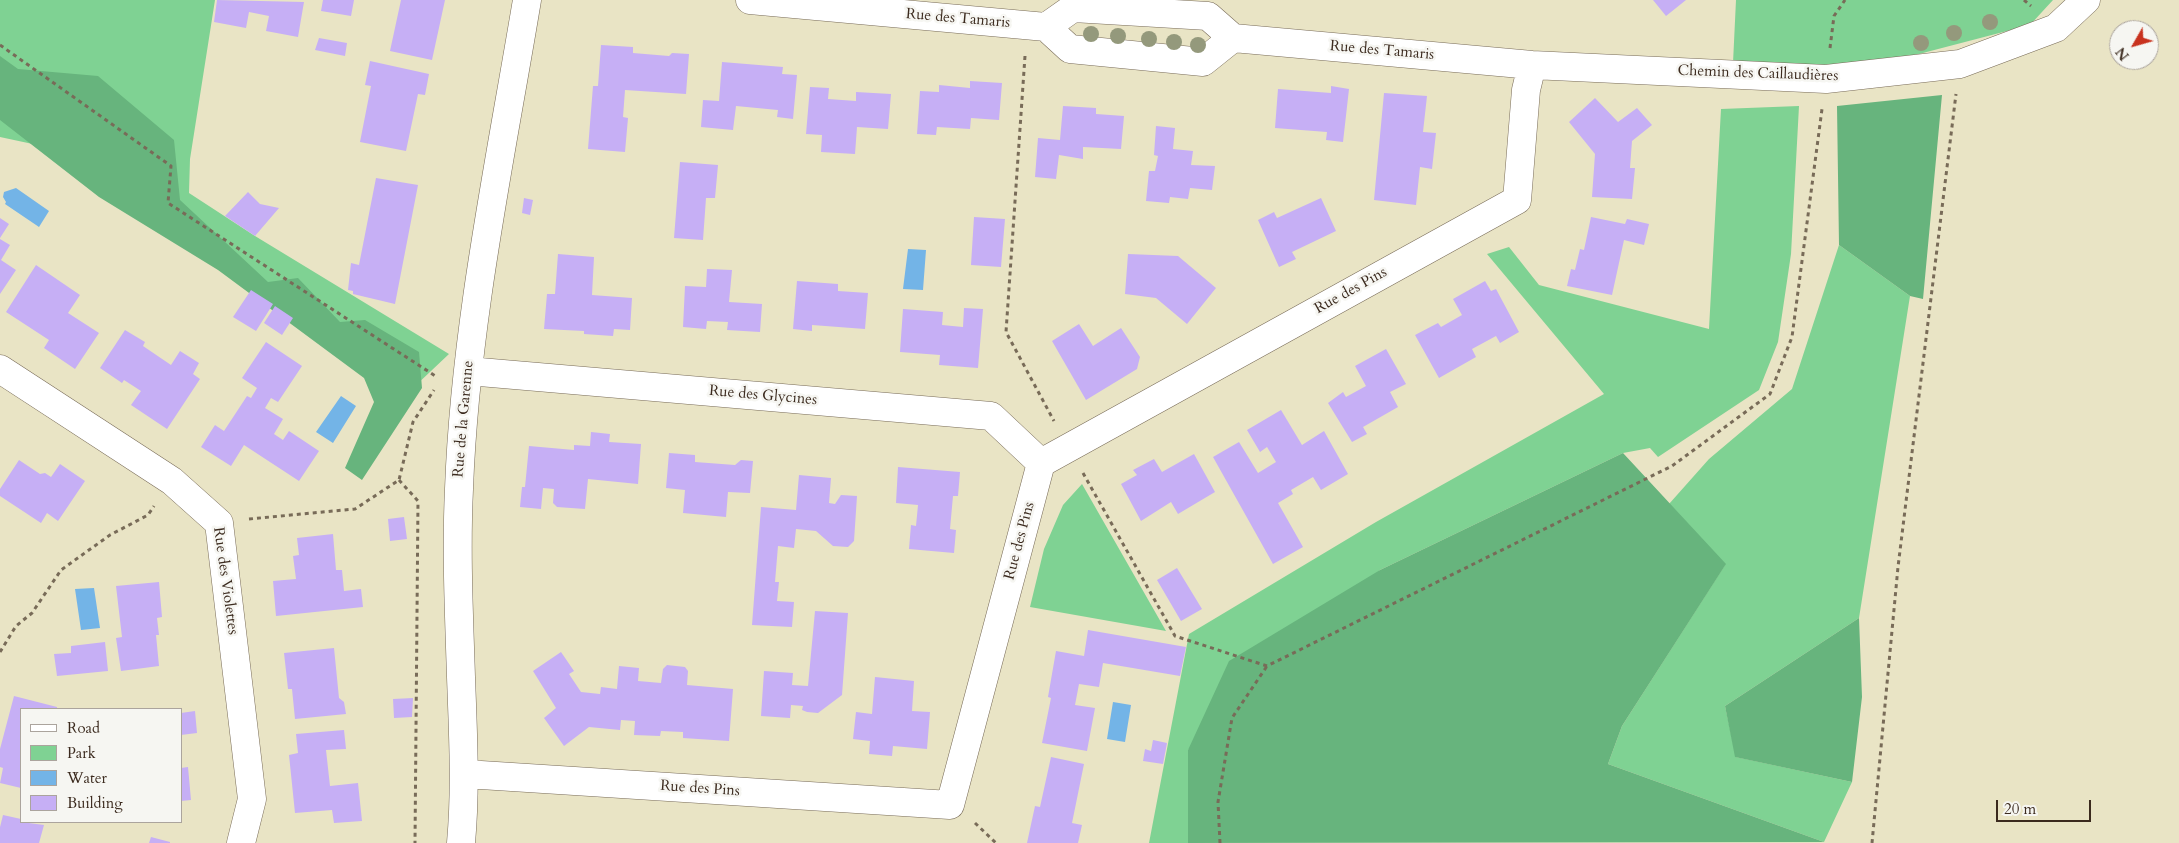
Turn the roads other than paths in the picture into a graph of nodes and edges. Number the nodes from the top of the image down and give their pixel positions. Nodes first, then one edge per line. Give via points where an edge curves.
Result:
1 (527, 0) edge
2 (750, 0) edge
3 (2086, 0) edge
4 (1037, 26) junction
5 (1233, 38) junction
6 (1532, 65) junction
7 (0, 369) edge
8 (468, 371) junction
9 (1041, 463) junction
10 (465, 774) junction
11 (241, 843) edge
12 (461, 843) edge

1 - 8 street, Rue de la Garenne
2 - 4 street, Rue des Tamaris
3 - 6 street, Chemin des Caillaudières via 2056,28 1960,64 1826,79
4 - 5 street via 1073,8 1208,16
4 - 5 street via 1070,49 1203,62
5 - 6 street, Rue des Tamaris
6 - 9 street, Rue des Pins via 1526,90 1517,200
7 - 11 street, Rue des Violettes via 172,481 219,522 252,799
8 - 9 street, Rue des Glycines via 991,416
8 - 10 street, Rue de la Garenne via 459,488 458,588
9 - 10 street, Rue des Pins via 950,805
10 - 12 street, Rue de la Garenne

